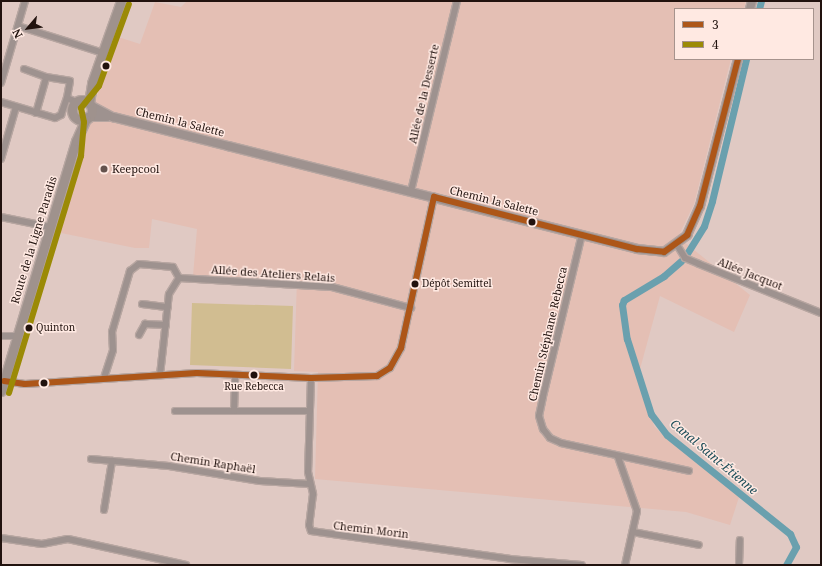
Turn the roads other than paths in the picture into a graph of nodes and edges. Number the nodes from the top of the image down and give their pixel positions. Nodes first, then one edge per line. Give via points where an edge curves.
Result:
1 (25, 1) edge
2 (121, 1) edge
3 (457, 1) edge
4 (18, 26) junction
5 (103, 53) junction
6 (738, 60) edge
7 (24, 69) dead end
8 (46, 78) junction
9 (92, 82) junction
10 (1, 83) edge
11 (67, 98) junction
12 (78, 101) junction
13 (1, 102) edge
14 (90, 104) junction
15 (16, 107) junction
16 (36, 113) junction
17 (114, 117) junction
18 (76, 118) junction
19 (87, 118) junction
20 (76, 142) junction
21 (1, 159) edge
22 (411, 192) junction
23 (434, 197) junction
24 (1, 217) edge
25 (50, 227) junction
26 (582, 234) junction
27 (677, 245) junction
28 (179, 278) junction
29 (142, 304) dead end
30 (168, 307) junction
31 (411, 308) junction
32 (821, 313) edge
33 (166, 325) junction
34 (139, 335) dead end
35 (1, 336) edge
36 (18, 336) junction
37 (235, 374) junction
38 (160, 375) junction
39 (104, 378) junction
40 (312, 378) junction
41 (4, 381) junction
42 (1, 391) edge
43 (175, 410) dead end
44 (234, 411) junction
45 (310, 411) junction
46 (618, 457) junction
47 (91, 459) dead end
48 (112, 460) junction
49 (689, 471) dead end
50 (310, 484) junction
51 (104, 510) dead end
52 (633, 532) junction
53 (1, 538) edge
54 (740, 540) dead end
55 (699, 545) dead end
56 (186, 565) edge
57 (582, 565) edge
58 (625, 565) edge
59 (739, 565) edge

1 - 4 street
2 - 5 main road
3 - 22 street, Allée de la Desserte
4 - 5 street
4 - 10 street
5 - 9 main road
6 - 27 street via 700,206 687,235
7 - 8 street
8 - 11 street via 70,81
8 - 16 street
9 - 12 main road
9 - 14 main road
11 - 12 street
11 - 16 street via 61,115 55,118
12 - 14 main road
12 - 18 main road, Route de la Ligne Paradis via 72,108
13 - 15 street
14 - 17 street, Chemin la Salette
14 - 19 main road, Route de la Ligne Paradis
15 - 16 street
15 - 21 street
17 - 19 street, Chemin la Salette
17 - 22 street, Chemin la Salette
18 - 19 main road
18 - 20 main road, Route de la Ligne Paradis
19 - 20 main road, Route de la Ligne Paradis
20 - 25 main road, Route de la Ligne Paradis
22 - 23 street, Chemin la Salette
23 - 26 street, Chemin la Salette
23 - 31 street
24 - 25 street
25 - 36 main road, Route de la Ligne Paradis
26 - 27 street, Chemin la Salette via 651,252 664,252
26 - 46 street, Chemin Stéphane Rebecca via 539,416 542,429 550,438
27 - 32 street, Allée Jacquot via 685,258
28 - 30 street via 169,294
28 - 31 street, Allée des Ateliers Relais via 332,287
28 - 39 street via 173,267 139,264 130,271 112,332 113,350
29 - 30 street
30 - 33 street
31 - 40 street via 401,348 390,368 377,376
33 - 34 street via 146,324
33 - 38 street
35 - 36 street
36 - 41 main road, Route de la Ligne Paradis
37 - 38 street
37 - 40 street
37 - 44 street
38 - 39 street
39 - 41 street via 25,384
40 - 45 street, Chemin Morin
41 - 42 main road, Route de la Ligne Paradis
43 - 44 street
44 - 45 street
45 - 50 street, Chemin Morin
46 - 49 street, Chemin Stéphane Rebecca
46 - 52 street via 637,511
47 - 48 street, Chemin Raphaël
48 - 50 street, Chemin Raphaël via 169,466 260,481
48 - 51 street
50 - 57 street, Chemin Morin via 313,494 309,525 313,532 509,559
52 - 55 street
52 - 58 street
53 - 56 street via 42,544 68,539
54 - 59 street

